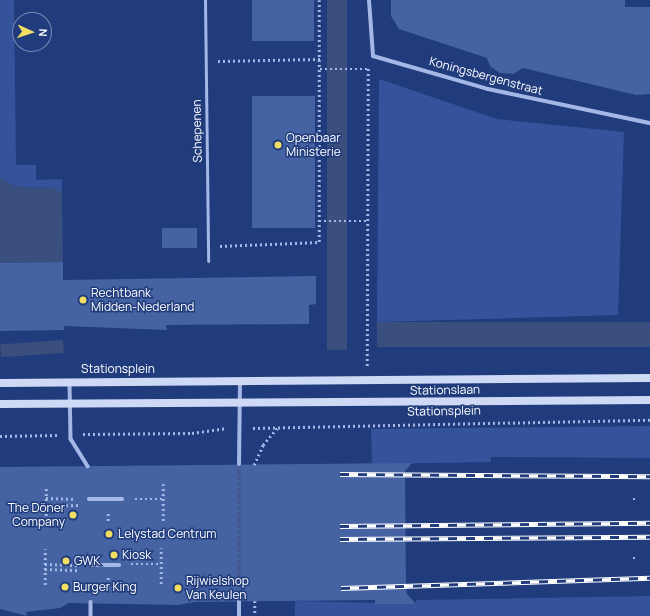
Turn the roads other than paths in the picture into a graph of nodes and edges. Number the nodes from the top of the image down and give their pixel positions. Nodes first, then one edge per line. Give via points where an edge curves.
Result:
1 (205, 0) edge
2 (369, 0) edge
3 (650, 123) edge
4 (208, 261) dead end
5 (650, 378) edge
6 (70, 381) junction
7 (240, 381) junction
8 (0, 383) edge
9 (650, 400) edge
10 (239, 403) junction
11 (0, 404) edge
12 (70, 404) junction
13 (239, 464) tunnel mouth
14 (88, 466) dead end
15 (122, 499) road end
16 (89, 500) road end
17 (119, 564) road end
18 (90, 565) road end
19 (239, 601) tunnel mouth
20 (91, 602) dead end
21 (91, 616) edge
22 (239, 616) edge

1 - 4 lane, Schepenen
2 - 3 street, Koningsbergenstraat via 373,56 488,89
5 - 7 main road, Stationslaan
6 - 7 main road, Stationsplein
6 - 8 main road, Stationsplein
6 - 12 street, Stationsplein
7 - 10 street
9 - 10 main road, Stationslaan
10 - 12 main road
10 - 13 street
11 - 12 main road
12 - 14 street, Stationsplein via 71,435
15 - 16 street
17 - 18 street
19 - 22 street
20 - 21 street

